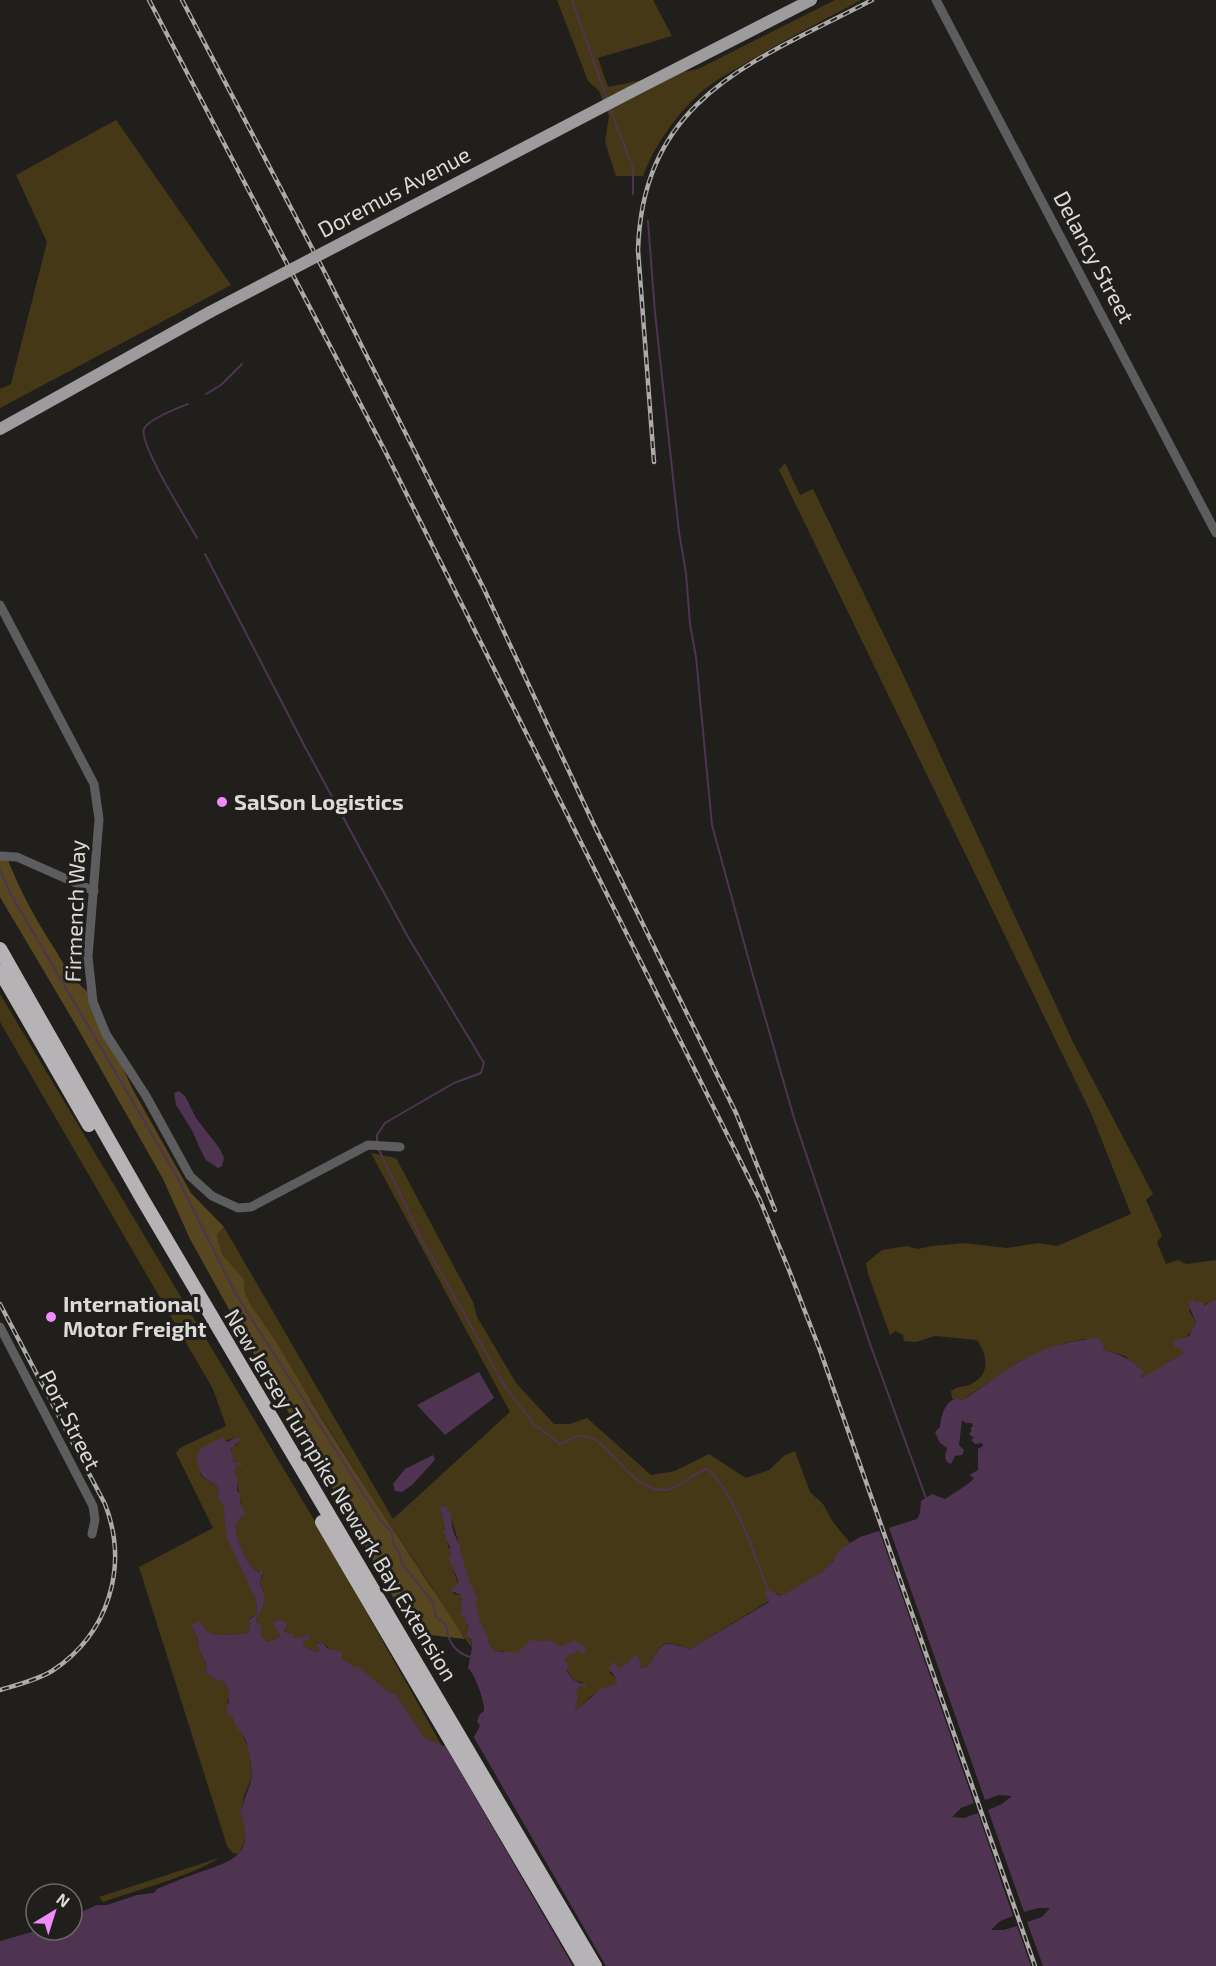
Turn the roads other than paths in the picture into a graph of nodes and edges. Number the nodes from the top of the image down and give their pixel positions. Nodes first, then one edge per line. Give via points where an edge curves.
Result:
1 (811, 0) edge
2 (936, 0) edge
3 (0, 429) edge
4 (1216, 533) edge
5 (0, 605) edge
6 (0, 856) edge
7 (94, 891) junction
8 (0, 949) edge
9 (0, 971) edge
10 (400, 1147) dead end
11 (0, 1327) edge
12 (92, 1534) dead end
13 (583, 1966) edge
14 (595, 1966) edge

1 - 3 main road, Doremus Avenue, bridge via 210,312
2 - 4 street, Delancy Street
5 - 7 street, Firmench Way via 93,784 99,819
6 - 7 street via 17,857
7 - 10 street, Firmench Way via 88,957 93,1002 106,1034 190,1176 212,1196 238,1208 251,1207 369,1145
8 - 14 highway, New Jersey Turnpike Newark Bay Extension via 142,1200
9 - 13 highway, New Jersey Turnpike Newark Bay Extension
11 - 12 street, Port Street via 93,1506

